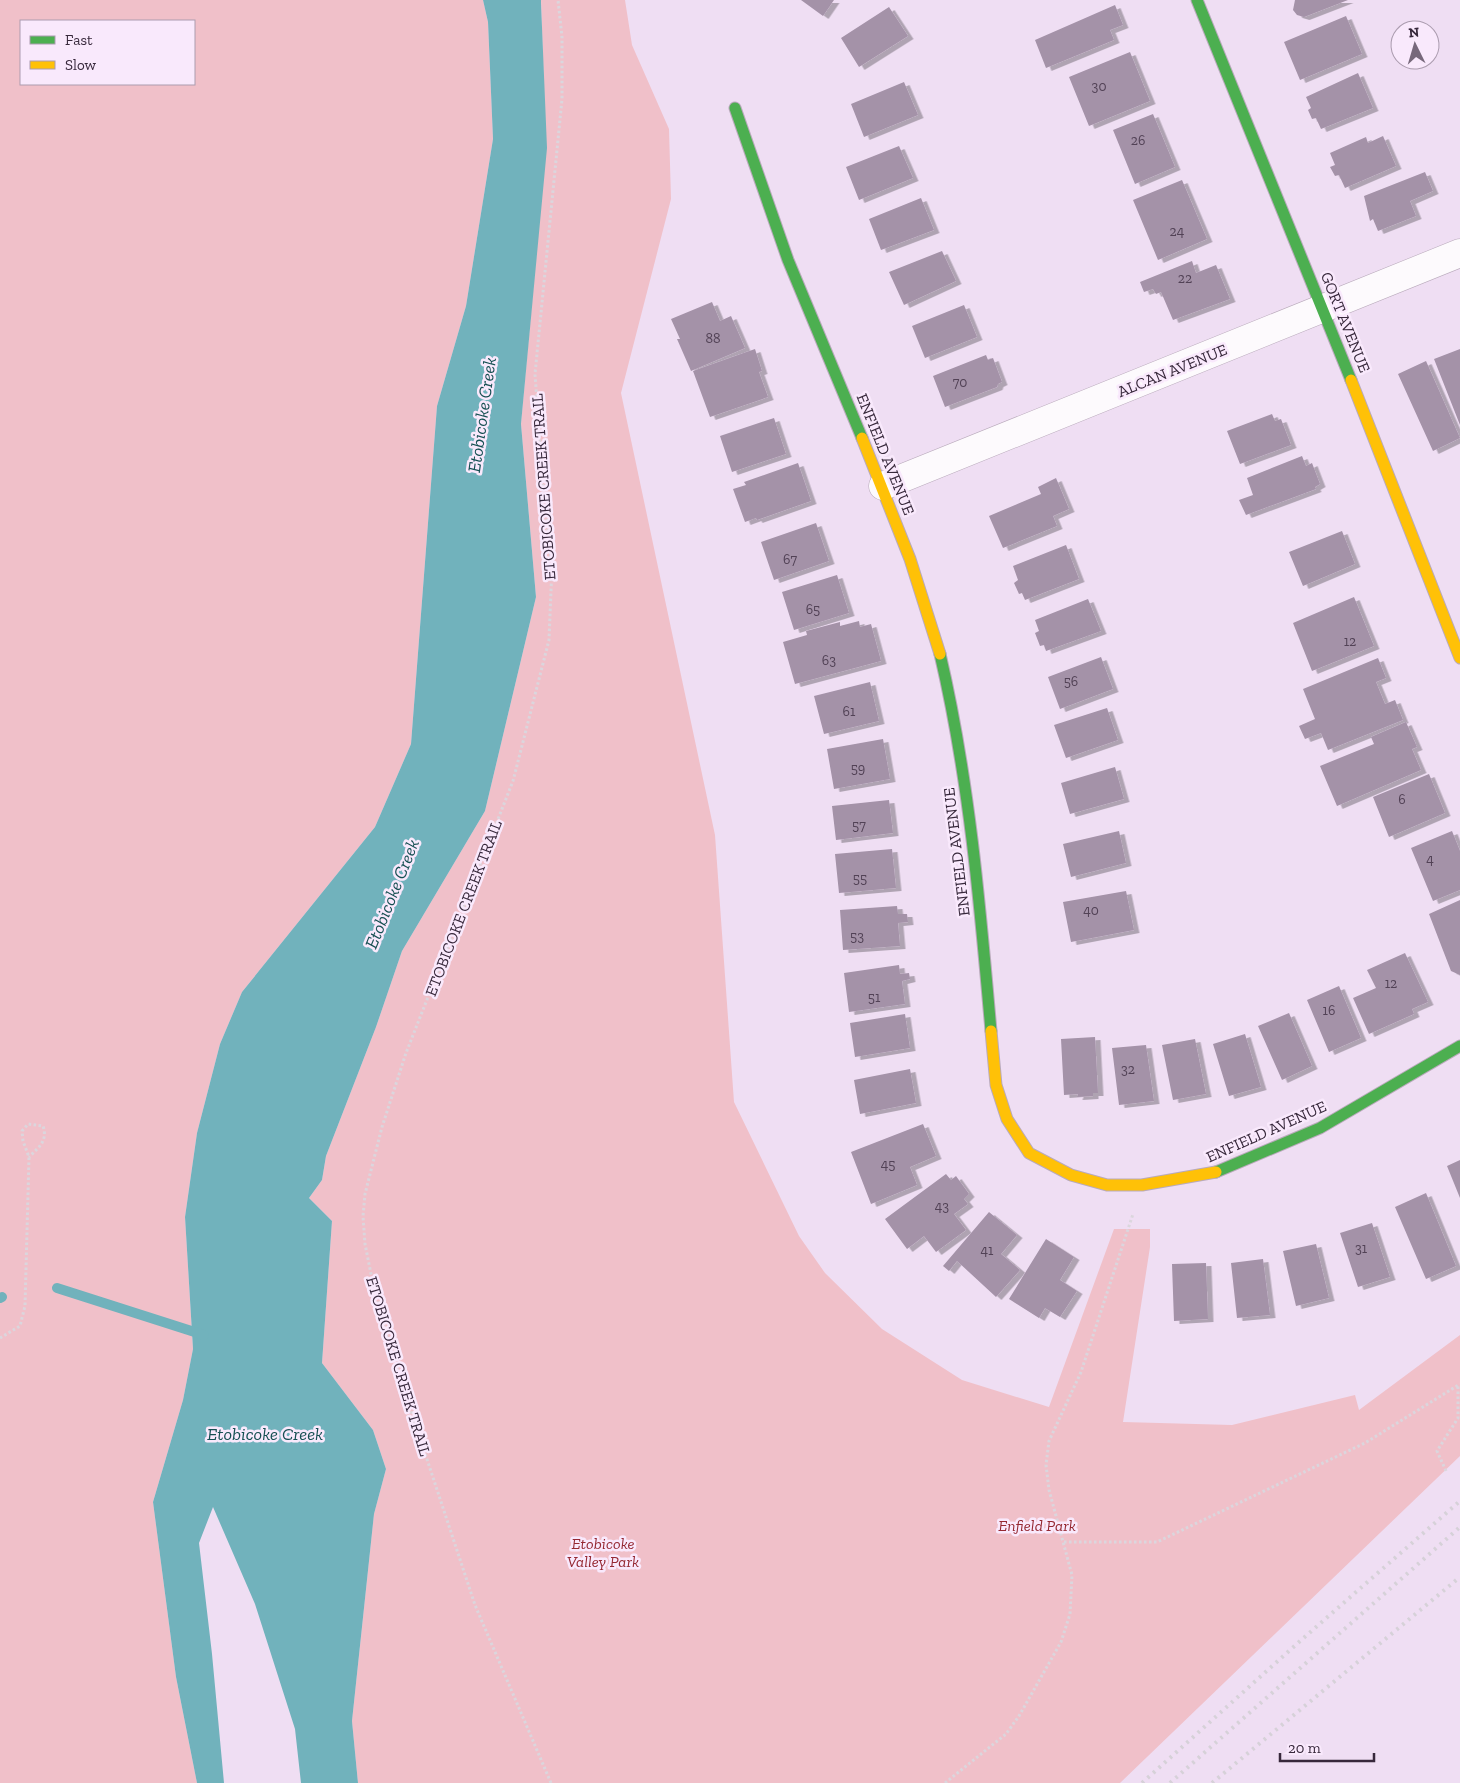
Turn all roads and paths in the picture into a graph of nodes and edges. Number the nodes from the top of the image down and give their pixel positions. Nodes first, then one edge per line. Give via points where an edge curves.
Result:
1 (558, 0) edge
2 (1197, 0) edge
3 (735, 108) dead end
4 (1460, 253) edge
5 (1323, 309) junction
6 (883, 486) junction
7 (1460, 658) edge
8 (1460, 1046) edge
9 (28, 1157) junction
10 (1142, 1185) junction
11 (0, 1338) edge
12 (1459, 1385) edge
13 (1446, 1471) dead end
14 (1064, 1542) junction
15 (551, 1783) edge
16 (945, 1783) edge

1 - 15 path, ETOBICOKE CREEK TRAIL via 562,37 562,99 535,374 552,566 550,640 513,781 410,1044 382,1127 365,1194 363,1216 365,1244 388,1341 475,1605
2 - 5 street, GORT AVENUE
3 - 6 street, ENFIELD AVENUE via 758,182 807,308
4 - 5 street, ALCAN AVENUE
5 - 6 street, ALCAN AVENUE
5 - 7 street, GORT AVENUE
6 - 10 street, ENFIELD AVENUE via 923,596 952,708 972,830 996,1085 1007,1119 1029,1152 1050,1165 1107,1185
8 - 10 street, ENFIELD AVENUE via 1320,1128 1209,1174
9 - 9 path via 44,1142 46,1135 43,1126 37,1123 28,1124 22,1130
9 - 11 path via 25,1306 20,1326
10 - 14 path via 1081,1372 1049,1441 1046,1465 1049,1490
12 - 13 path via 1458,1418 1438,1452
12 - 14 path via 1365,1442 1157,1542
14 - 16 path via 1072,1575 1070,1614 1062,1642 1020,1716 1006,1734

